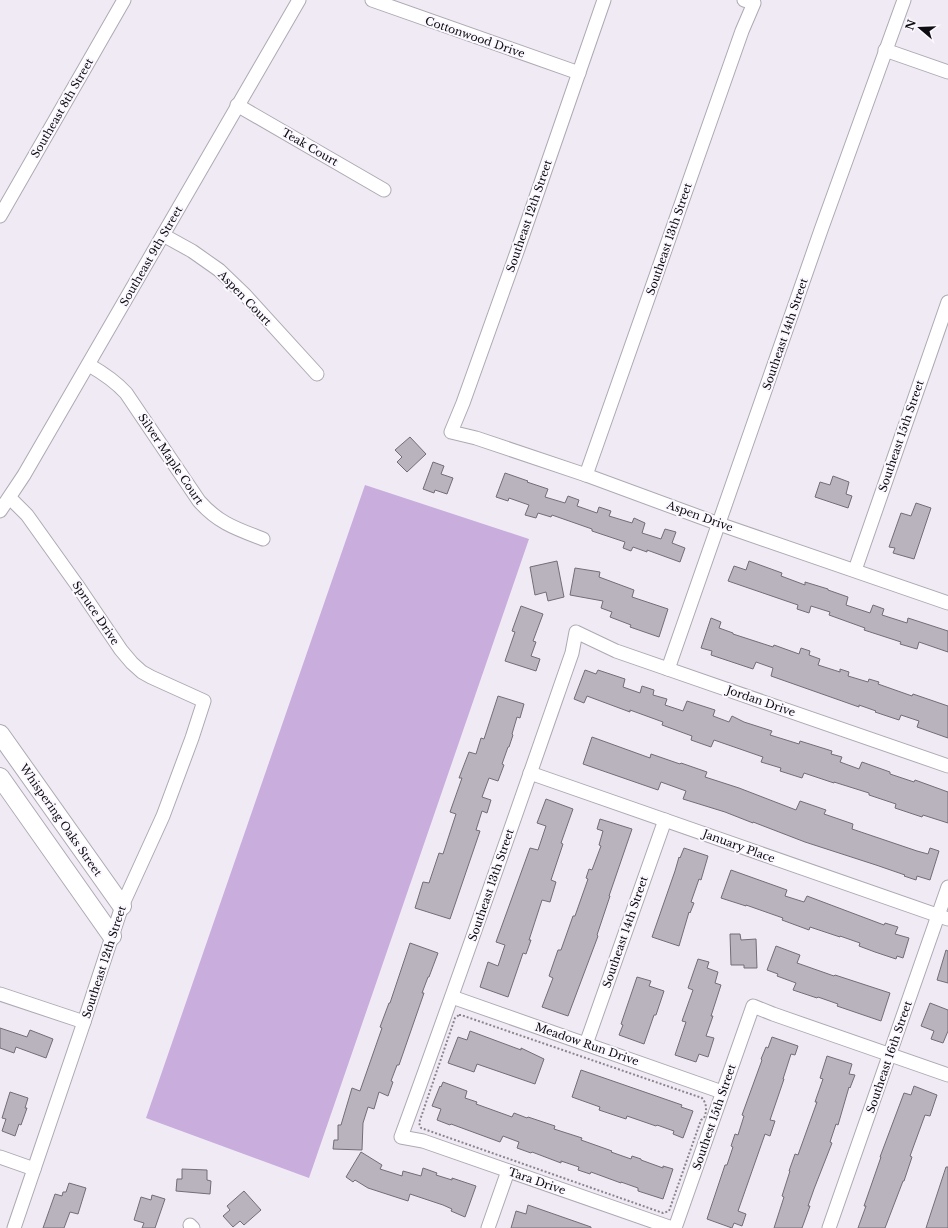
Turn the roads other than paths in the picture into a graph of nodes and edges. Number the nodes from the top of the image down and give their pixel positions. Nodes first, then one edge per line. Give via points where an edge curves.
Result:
1 (124, 0) edge
2 (298, 0) edge
3 (372, 0) edge
4 (604, 0) edge
5 (904, 0) edge
6 (749, 2) edge
7 (885, 50) junction
8 (948, 72) edge
9 (579, 73) junction
10 (237, 105) junction
11 (384, 190) dead end
12 (0, 216) edge
13 (163, 235) junction
14 (948, 302) edge
15 (89, 365) junction
16 (317, 374) dead end
17 (451, 432) joint
18 (586, 475) junction
19 (10, 498) junction
20 (0, 511) edge
21 (719, 524) junction
22 (263, 539) dead end
23 (855, 570) junction
24 (948, 603) edge
25 (576, 632) joint
26 (668, 669) junction
27 (204, 701) joint
28 (0, 734) edge
29 (948, 766) edge
30 (530, 773) junction
31 (0, 776) edge
32 (665, 820) junction
33 (948, 887) edge
34 (122, 906) junction
35 (943, 917) edge
36 (112, 936) junction
37 (0, 994) edge
38 (452, 997) junction
39 (84, 1022) junction
40 (586, 1044) junction
41 (890, 1055) junction
42 (948, 1075) edge
43 (722, 1092) junction
44 (401, 1137) joint
45 (0, 1157) edge
46 (34, 1169) junction
47 (508, 1171) junction
48 (14, 1228) edge
49 (488, 1228) edge
50 (673, 1228) edge
51 (829, 1228) edge

1 - 12 street, Southeast 8th Street
2 - 10 street, Southeast 9th Street
3 - 9 street, Cottonwood Drive
4 - 9 street, Southeast 12th Street
5 - 7 street, Southeast 14th Street
6 - 18 street, Southeast 13th Street via 742,30
7 - 8 street
7 - 21 street, Southeast 14th Street
9 - 17 street, Southeast 12th Street
10 - 11 street, Teak Court
10 - 13 street, Southeast 9th Street
13 - 15 street, Southeast 9th Street
13 - 16 street, Aspen Court via 219,270
14 - 23 street, Southeast 15th Street
15 - 19 street, Southeast 9th Street
15 - 22 street, Silver Maple Court via 106,375 126,393 206,509 223,522
17 - 18 street, Aspen Drive
18 - 21 street, Aspen Drive
19 - 20 street, Southeast 9th Street
19 - 27 street, Spruce Drive via 27,515 132,663 151,677
21 - 23 street, Aspen Drive
21 - 26 street, Southeast 14th Street
23 - 24 street, Aspen Drive
25 - 26 street, Jordan Drive via 616,651
25 - 30 street, Southeast 13th Street via 572,653
26 - 29 street, Jordan Drive
27 - 34 street, Southeast 12th Street via 164,816
28 - 34 street, Whispering Oaks Street
30 - 32 street, January Place
30 - 38 street, Southeast 13th Street
31 - 36 street
32 - 35 street, January Place
32 - 40 street, Southeast 14th Street
33 - 35 street, Southeast 16th Street
34 - 36 street, Southeast 12th Street
35 - 41 street, Southeast 16th Street
36 - 39 street, Southeast 12th Street
37 - 39 street
38 - 40 street, Meadow Run Drive
38 - 44 street, Southeast 13th Street
39 - 46 street, Southeast 12th Street
40 - 43 street, Meadow Run Drive
41 - 42 street
41 - 43 street, Southest 15th Street via 753,1006
41 - 51 street, Southeast 16th Street
43 - 50 street, Southest 15th Street
44 - 47 street, Tara Drive via 423,1141
45 - 46 street
46 - 48 street, Southeast 12th Street
47 - 49 street
47 - 50 street, Tara Drive

